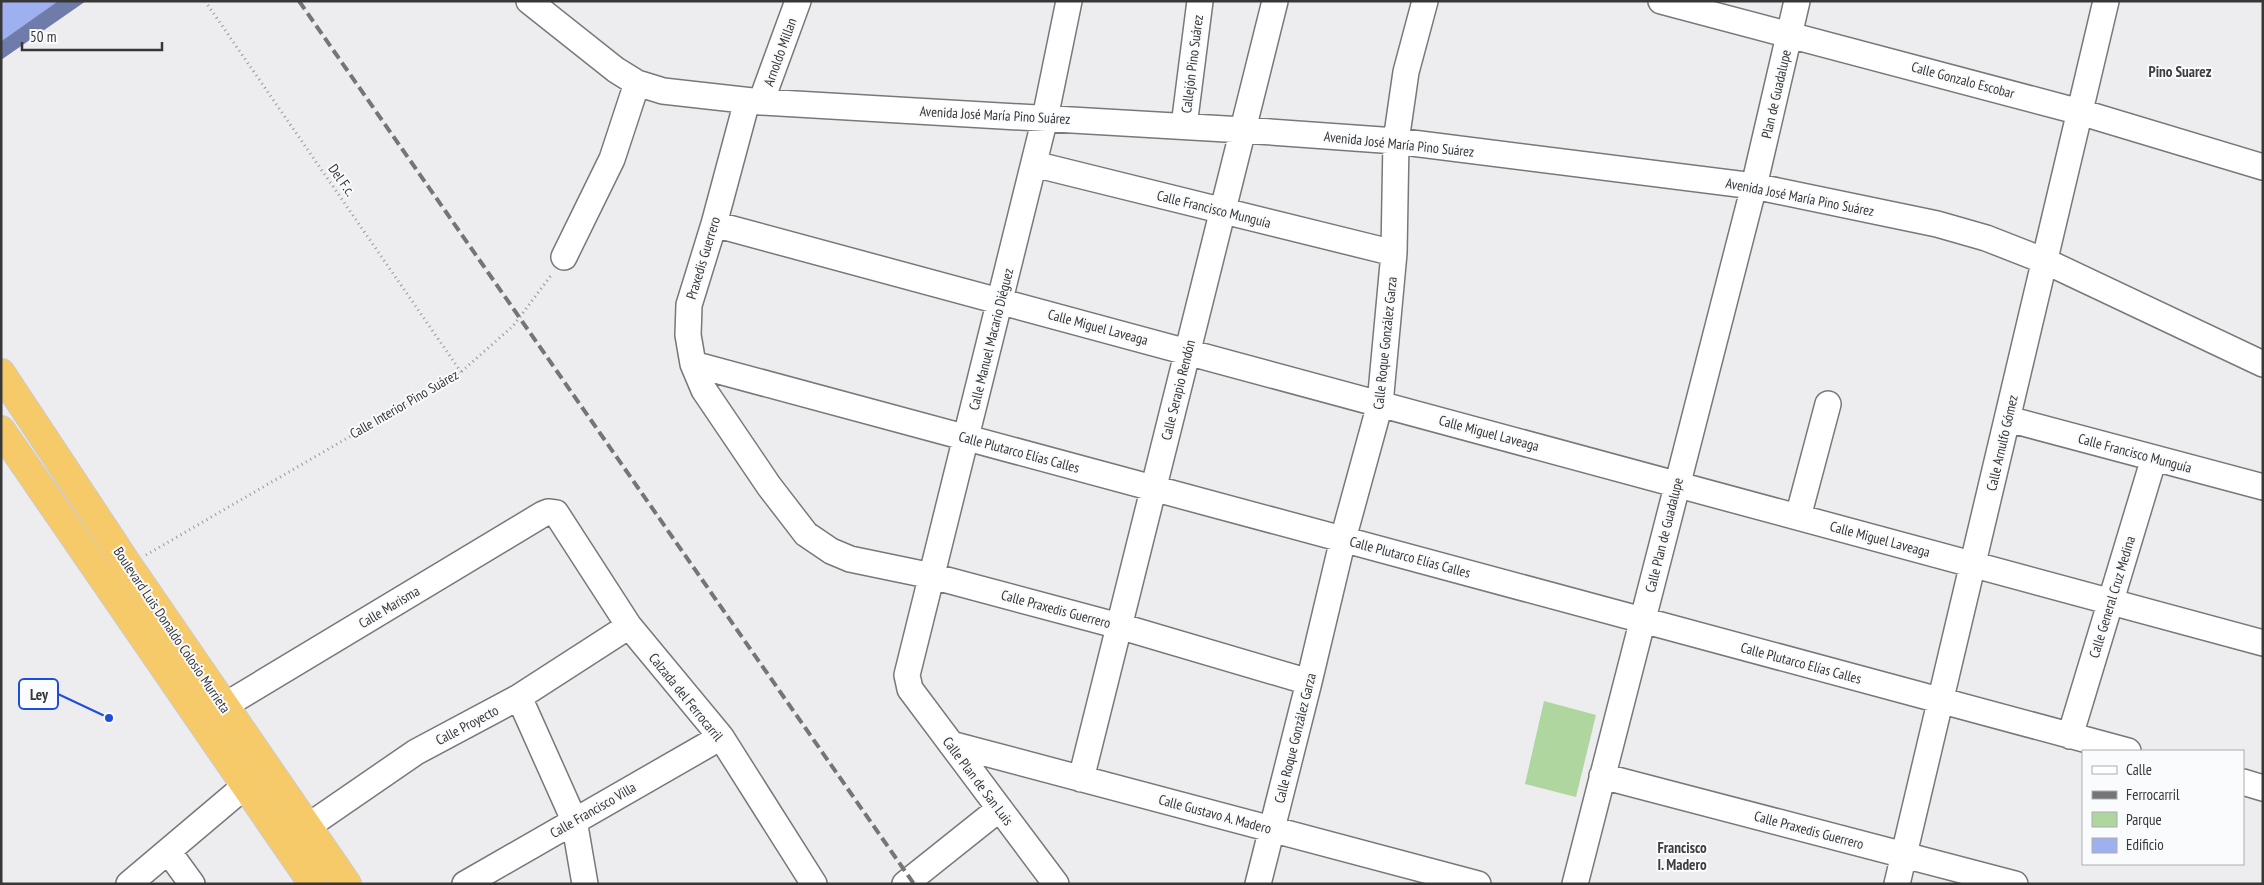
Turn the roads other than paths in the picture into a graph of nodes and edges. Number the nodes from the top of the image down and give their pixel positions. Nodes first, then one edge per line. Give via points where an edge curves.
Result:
1 (529, 1) edge
2 (798, 1) edge
3 (1069, 1) edge
4 (1200, 1) edge
5 (1425, 1) edge
6 (1797, 1) edge
7 (2106, 1) edge
8 (1674, 3) edge
9 (1269, 5) edge
10 (1790, 34) junction
11 (637, 83) junction
12 (747, 101) junction
13 (2080, 112) junction
14 (1045, 118) junction
15 (1184, 126) junction
16 (1243, 130) junction
17 (1396, 141) junction
18 (1034, 164) junction
19 (2263, 167) edge
20 (1754, 186) junction
21 (1222, 211) junction
22 (714, 224) junction
23 (1394, 253) junction
24 (564, 257) road end
25 (2045, 261) junction
26 (1000, 301) junction
27 (1188, 352) junction
28 (693, 364) junction
29 (2263, 364) edge
30 (1, 373) edge
31 (1380, 404) junction
32 (1828, 404) dead end
33 (2008, 419) junction
34 (1, 430) edge
35 (966, 438) junction
36 (2154, 458) junction
37 (1677, 484) junction
38 (2263, 487) edge
39 (1154, 488) junction
40 (556, 513) joint
41 (1798, 517) junction
42 (806, 534) joint
43 (1343, 539) junction
44 (1973, 564) junction
45 (932, 576) junction
46 (2111, 602) junction
47 (1642, 620) junction
48 (629, 626) junction
49 (1119, 626) junction
50 (2263, 643) edge
51 (908, 675) joint
52 (1310, 682) junction
53 (519, 697) junction
54 (1940, 700) junction
55 (224, 706) junction
56 (2070, 736) junction
57 (721, 737) junction
58 (951, 744) junction
59 (2124, 750) edge
60 (1602, 776) junction
61 (1081, 779) junction
62 (2244, 782) edge
63 (245, 786) junction
64 (2263, 788) edge
65 (1000, 810) junction
66 (574, 820) junction
67 (307, 827) junction
68 (1272, 829) junction
69 (168, 851) junction
70 (1904, 855) junction
71 (135, 882) edge
72 (192, 884) edge
73 (314, 884) edge
74 (347, 884) edge
75 (465, 884) edge
76 (584, 884) edge
77 (814, 884) edge
78 (905, 884) edge
79 (1056, 884) edge
80 (1258, 884) edge
81 (1478, 884) edge
82 (1575, 884) edge
83 (1897, 884) edge
84 (2015, 884) edge

1 - 11 street, Avenida José María Pino Suárez
2 - 12 street, Arnoldo Millan
3 - 14 street, Calle Manuel Macario Diéguez
4 - 15 street, Callejón Pino Suárez
5 - 17 street, Calle Roque González Garza via 1406,72
6 - 10 street, Plan de Guadalupe
7 - 13 street, Calle Arnulfo Gómez
8 - 10 street, Calle Gonzalo Escobar
9 - 16 street, Calle Serapio Rendón
10 - 13 street, Calle Gonzalo Escobar
10 - 20 street, Plan de Guadalupe
11 - 12 street, Avenida José María Pino Suárez via 663,91
11 - 24 street via 612,159
12 - 14 street, Avenida José María Pino Suárez
12 - 22 street, Praxedis Guerrero
13 - 19 street, Calle Gonzalo Escobar
13 - 25 street, Calle Arnulfo Gómez
14 - 15 street, Avenida José María Pino Suárez
14 - 18 street, Calle Manuel Macario Diéguez
15 - 16 street, Avenida José María Pino Suárez
16 - 17 street, Avenida José María Pino Suárez
16 - 21 street, Calle Serapio Rendón
17 - 20 street, Avenida José María Pino Suárez
17 - 23 street, Calle Roque González Garza
18 - 21 street, Calle Francisco Munguía
18 - 26 street, Calle Manuel Macario Diéguez
20 - 25 street, Avenida José María Pino Suárez via 1937,224 1986,238
20 - 37 street, Calle Plan de Guadalupe
21 - 23 street, Calle Francisco Munguía
21 - 27 street, Calle Serapio Rendón
22 - 26 street, Calle Miguel Laveaga
22 - 28 street, Praxedis Guerrero via 689,305 688,335
23 - 31 street, Calle Roque González Garza
25 - 29 street, Avenida José María Pino Suárez
25 - 33 street, Calle Arnulfo Gómez
26 - 27 street, Calle Miguel Laveaga
26 - 35 street, Calle Manuel Macario Diéguez
27 - 31 street, Calle Miguel Laveaga
27 - 39 street, Calle Serapio Rendón
28 - 35 street, Calle Plutarco Elías Calles
28 - 42 street, Praxedis Guerrero via 704,390
30 - 55 highway, Boulevard Luis Donaldo Colosio Murrieta
31 - 37 street, Calle Miguel Laveaga
31 - 43 street, Calle Roque González Garza
32 - 41 street
33 - 36 street, Calle Francisco Munguía
33 - 44 street, Calle Arnulfo Gómez
34 - 63 highway, Boulevard Luis Donaldo Colosio Murrieta
35 - 39 street, Calle Plutarco Elías Calles
35 - 45 street, Calle Manuel Macario Diéguez
36 - 38 street, Calle Francisco Munguía
36 - 46 street, Calle General Cruz Medina
37 - 41 street, Calle Miguel Laveaga
37 - 47 street, Calle Plan de Guadalupe
39 - 43 street, Calle Plutarco Elías Calles
39 - 49 street, Calle Serapio Rendón
40 - 48 street, Calzada del Ferrocarril
40 - 55 street, Calle Marisma via 543,514
41 - 44 street, Calle Miguel Laveaga
42 - 45 street, Calle Praxedis Guerrero via 845,558
43 - 47 street, Calle Plutarco Elías Calles
43 - 52 street, Calle Roque González Garza
44 - 46 street, Calle Miguel Laveaga
44 - 54 street, Calle Arnulfo Gómez
45 - 49 street, Calle Praxedis Guerrero
45 - 51 street, Calle Manuel Macario Diéguez
46 - 50 street, Calle Miguel Laveaga
46 - 56 street, Calle General Cruz Medina
47 - 54 street, Calle Plutarco Elías Calles
47 - 60 street, Calle Plan de Guadalupe
48 - 53 street, Calle Proyecto
48 - 57 street, Calzada del Ferrocarril
49 - 52 street, Calle Praxedis Guerrero
49 - 61 street, Calle Serapio Rendón
51 - 58 street, Calle Plan de San Luis via 910,689
52 - 68 street, Calle Roque González Garza
53 - 66 street
53 - 67 street, Calle Proyecto via 416,752
54 - 56 street, Calle Plutarco Elías Calles
54 - 70 street, Calle Arnulfo Gómez
55 - 67 highway, Boulevard Luis Donaldo Colosio Murrieta
56 - 59 street, Calle Plutarco Elías Calles
57 - 66 street, Calle Francisco Villa
57 - 77 street, Calzada del Ferrocarril
58 - 61 street, Calle Gustavo A. Madero
58 - 65 street, Calle Plan de San Luis
60 - 70 street, Calle Praxedis Guerrero
60 - 82 street, Calle Plan de Guadalupe
61 - 68 street, Calle Gustavo A. Madero
62 - 64 street
63 - 69 street
63 - 73 highway, Boulevard Luis Donaldo Colosio Murrieta
65 - 78 street
65 - 79 street, Calle Plan de San Luis
66 - 75 street, Calle Francisco Villa
66 - 76 street
67 - 74 highway, Boulevard Luis Donaldo Colosio Murrieta
68 - 80 street, Calle Roque González Garza
68 - 81 street, Calle Gustavo A. Madero
69 - 71 street
69 - 72 street
70 - 83 street, Calle Arnulfo Gómez
70 - 84 street, Calle Praxedis Guerrero

